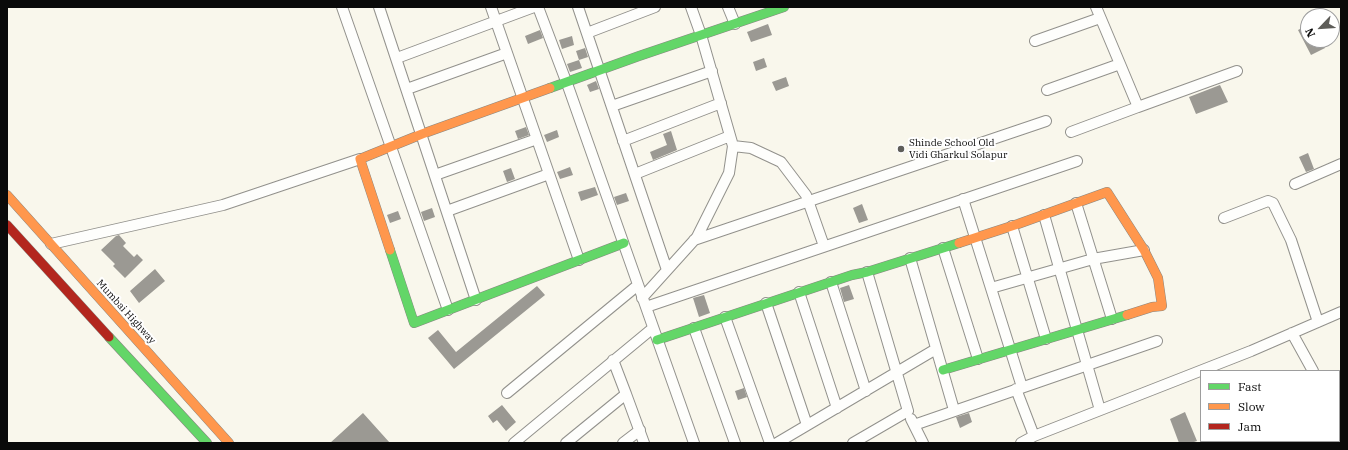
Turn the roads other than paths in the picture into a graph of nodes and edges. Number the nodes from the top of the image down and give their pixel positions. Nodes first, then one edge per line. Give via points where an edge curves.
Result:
1 (342, 7) edge
2 (379, 7) edge
3 (491, 7) edge
4 (534, 7) edge
5 (538, 7) edge
6 (578, 7) edge
7 (655, 7) edge
8 (692, 7) edge
9 (728, 7) edge
10 (1096, 7) edge
11 (777, 8) edge
12 (1100, 18) junction
13 (496, 21) junction
14 (735, 24) junction
15 (587, 33) junction
16 (701, 35) junction
17 (1035, 41) dead end
18 (507, 53) junction
19 (397, 58) junction
20 (1120, 64) junction
21 (600, 70) junction
22 (712, 71) junction
23 (1237, 71) dead end
24 (567, 82) junction
25 (407, 89) junction
26 (1047, 90) dead end
27 (523, 98) junction
28 (721, 104) junction
29 (612, 106) junction
30 (1138, 108) junction
31 (1046, 121) dead end
32 (1071, 132) dead end
33 (422, 134) junction
34 (537, 139) junction
35 (624, 140) junction
36 (732, 141) junction
37 (391, 147) junction
38 (360, 159) junction
39 (1077, 161) dead end
40 (1341, 164) edge
41 (549, 174) junction
42 (635, 174) junction
43 (436, 175) junction
44 (1295, 184) dead end
45 (7, 195) edge
46 (963, 199) junction
47 (808, 201) junction
48 (1076, 203) junction
49 (447, 211) junction
50 (1044, 215) junction
51 (1224, 218) dead end
52 (7, 225) edge
53 (1012, 226) junction
54 (975, 238) junction
55 (694, 240) junction
56 (624, 243) junction
57 (51, 244) junction
58 (824, 246) junction
59 (943, 248) junction
60 (1144, 250) junction
61 (910, 258) junction
62 (1093, 259) junction
63 (579, 260) junction
64 (1060, 268) junction
65 (668, 270) junction
66 (867, 272) junction
67 (1027, 278) junction
68 (831, 282) junction
69 (638, 285) junction
70 (991, 288) junction
71 (799, 292) junction
72 (476, 300) junction
73 (644, 302) junction
74 (766, 303) junction
75 (448, 310) junction
76 (1341, 312) edge
77 (725, 317) junction
78 (1112, 319) junction
79 (1318, 322) junction
80 (653, 328) junction
81 (694, 328) junction
82 (1077, 329) junction
83 (1292, 333) junction
84 (1046, 339) junction
85 (657, 340) junction
86 (1157, 341) dead end
87 (936, 349) junction
88 (1010, 350) junction
89 (613, 360) junction
90 (978, 360) junction
91 (1087, 364) junction
92 (943, 370) junction
93 (1202, 370) edge
94 (1312, 370) edge
95 (1200, 371) edge
96 (897, 372) junction
97 (1019, 388) junction
98 (866, 391) junction
99 (507, 393) dead end
100 (626, 394) junction
101 (837, 408) junction
102 (954, 410) junction
103 (1100, 410) junction
104 (908, 411) junction
105 (807, 425) junction
106 (914, 425) junction
107 (640, 430) junction
108 (1034, 436) junction
109 (207, 443) edge
110 (229, 443) edge
111 (514, 443) edge
112 (566, 443) edge
113 (623, 443) edge
114 (644, 443) edge
115 (694, 443) edge
116 (735, 443) edge
117 (770, 443) edge
118 (777, 443) edge
119 (853, 443) edge
120 (923, 443) edge
121 (1021, 443) edge

1 - 37 street
2 - 19 street
3 - 13 street
4 - 13 street
5 - 24 street
6 - 15 street
7 - 15 street
8 - 16 street
9 - 14 street
10 - 12 street
11 - 14 main road
12 - 17 street
12 - 20 street
13 - 18 street
13 - 19 street
14 - 16 main road
15 - 21 street
16 - 21 main road
16 - 22 street
18 - 25 street
18 - 27 street
19 - 25 street
20 - 26 street
20 - 30 street
21 - 24 main road
21 - 29 street
22 - 28 street
22 - 29 street
23 - 30 street
24 - 27 main road
24 - 56 street
25 - 33 street
27 - 33 main road
27 - 34 street
28 - 35 street
28 - 36 street
29 - 35 street
30 - 32 street
31 - 47 street
33 - 37 main road
33 - 43 street
34 - 41 street
34 - 43 street
35 - 42 street
36 - 42 street
36 - 47 street via 782,162
36 - 55 street via 729,173
37 - 38 main road
37 - 75 street
38 - 57 street via 223,204
38 - 75 main road via 414,323
39 - 46 street
40 - 44 street
41 - 49 street
41 - 63 street
42 - 65 street
43 - 49 street
45 - 57 main road, Mumbai Highway
46 - 54 street
46 - 58 street
47 - 55 street
47 - 58 street
48 - 50 main road
48 - 60 main road via 1107,192
48 - 62 street
49 - 72 street
50 - 53 main road
50 - 64 street
51 - 79 street via 1268,201 1273,203 1291,240
52 - 109 main road
53 - 54 main road
53 - 67 street
54 - 59 main road
54 - 70 street
55 - 65 street
56 - 63 main road
56 - 69 street
57 - 110 main road, Mumbai Highway
58 - 73 street
59 - 61 main road
59 - 90 street
60 - 62 street
60 - 78 main road via 1158,278 1162,306
61 - 66 main road
61 - 87 street
62 - 64 street
62 - 78 street
63 - 72 main road
64 - 67 street
64 - 82 street
65 - 73 street
66 - 68 main road
66 - 96 street
67 - 70 street
67 - 84 street
68 - 71 main road
68 - 98 street
69 - 73 street
69 - 99 street
70 - 88 street
71 - 74 main road
71 - 101 street
72 - 75 main road
73 - 80 street
74 - 77 main road
74 - 105 street
76 - 79 street
77 - 81 main road
77 - 117 street
78 - 82 main road
79 - 83 street
80 - 85 street
80 - 89 street
81 - 85 main road
81 - 116 street
82 - 84 main road
82 - 91 street
83 - 93 street
83 - 94 street
84 - 88 main road
85 - 115 street
86 - 91 street
87 - 92 street
87 - 96 street
88 - 90 main road
88 - 97 street
89 - 100 street
89 - 111 street
90 - 92 main road
91 - 97 street
91 - 103 street
92 - 102 street
95 - 103 street
96 - 98 street
96 - 104 street
97 - 102 street
97 - 108 street
98 - 101 street
100 - 107 street
100 - 112 street
101 - 105 street
102 - 106 street
103 - 108 street
104 - 106 street
104 - 119 street
105 - 118 street
106 - 120 street
107 - 113 street
107 - 114 street
108 - 121 street

